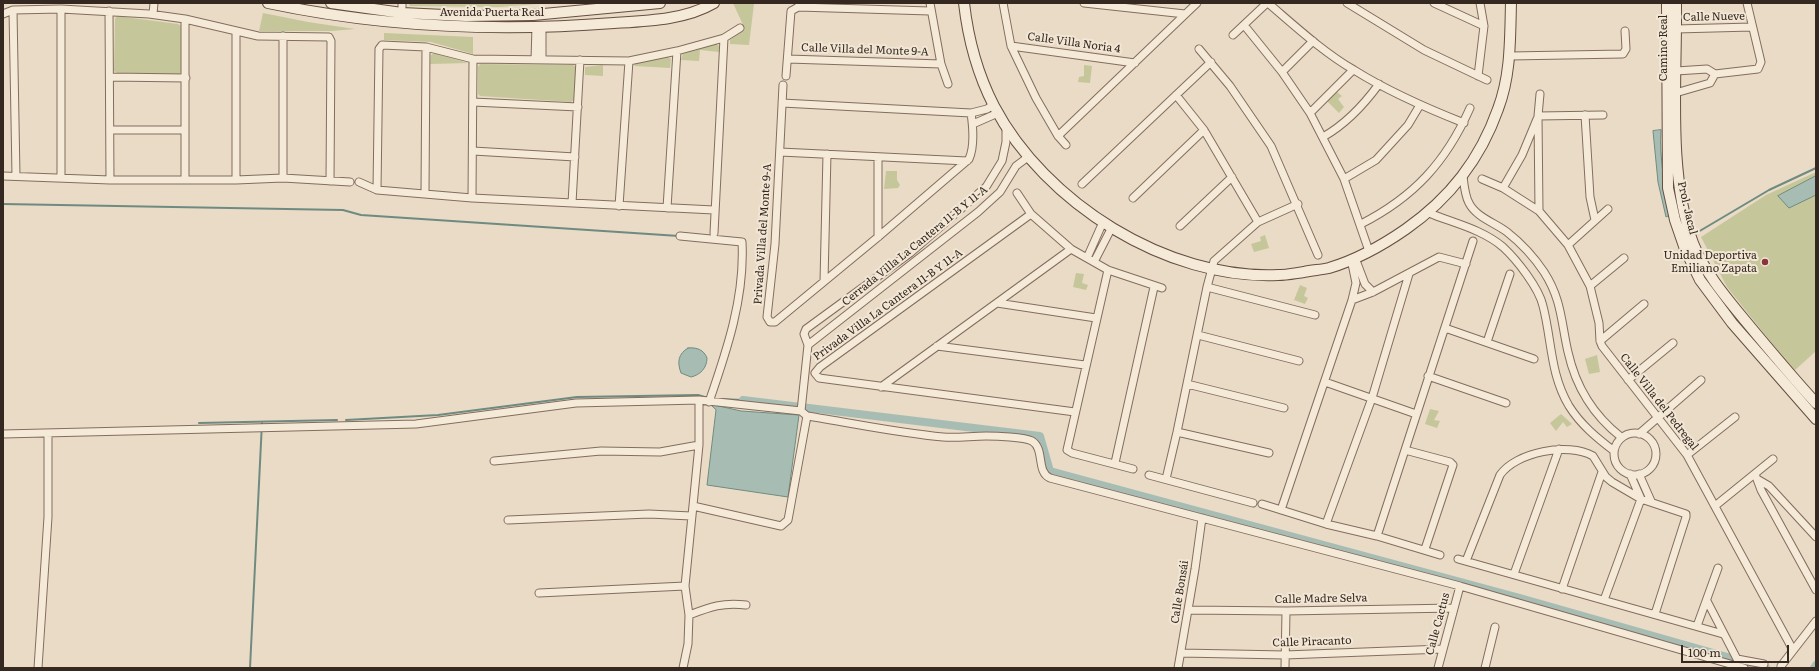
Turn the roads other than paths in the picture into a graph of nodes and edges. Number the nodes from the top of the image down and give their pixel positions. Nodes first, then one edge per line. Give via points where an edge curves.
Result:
1 (151, 3) edge
2 (154, 3) edge
3 (268, 3) edge
4 (331, 3) edge
5 (660, 3) edge
6 (714, 3) edge
7 (806, 3) edge
8 (930, 3) edge
9 (964, 3) edge
10 (1003, 3) edge
11 (1084, 3) edge
12 (1197, 3) edge
13 (1267, 3) edge
14 (1347, 3) edge
15 (1434, 3) edge
16 (1480, 3) edge
17 (1510, 3) edge
18 (1667, 3) edge
19 (1676, 3) edge
20 (1747, 3) edge
21 (648, 5) junction
22 (798, 7) junction
23 (397, 8) edge
24 (61, 9) junction
25 (13, 10) junction
26 (109, 11) junction
27 (930, 11) junction
28 (3, 14) edge
29 (151, 14) junction
30 (1185, 14) junction
31 (185, 19) junction
32 (649, 20) junction
33 (1244, 25) junction
34 (539, 26) junction
35 (1484, 26) junction
36 (1752, 27) junction
37 (740, 28) dead end
38 (1676, 29) junction
39 (236, 31) junction
40 (1625, 31) dead end
41 (1233, 35) dead end
42 (283, 36) junction
43 (724, 38) junction
44 (1313, 41) junction
45 (1011, 46) junction
46 (426, 47) junction
47 (1199, 50) dead end
48 (677, 51) junction
49 (1510, 56) junction
50 (473, 59) junction
51 (788, 59) junction
52 (538, 60) junction
53 (580, 60) junction
54 (629, 61) junction
55 (1211, 62) junction
56 (1135, 63) junction
57 (941, 64) junction
58 (1353, 70) junction
59 (1676, 71) junction
60 (1282, 72) junction
61 (1716, 74) junction
62 (786, 76) dead end
63 (1478, 76) junction
64 (110, 77) junction
65 (186, 78) junction
66 (1487, 80) dead end
67 (948, 84) dead end
68 (1379, 84) junction
69 (783, 85) dead end
70 (1540, 94) dead end
71 (1671, 94) junction
72 (1176, 95) junction
73 (473, 102) junction
74 (782, 103) junction
75 (1420, 105) junction
76 (578, 107) junction
77 (1470, 108) dead end
78 (992, 111) junction
79 (1310, 112) junction
80 (971, 113) junction
81 (1585, 115) junction
82 (1603, 115) dead end
83 (1538, 116) junction
84 (1464, 123) junction
85 (973, 124) junction
86 (1006, 126) junction
87 (110, 130) junction
88 (185, 130) junction
89 (1204, 130) junction
90 (1058, 136) junction
91 (1323, 138) junction
92 (1066, 145) dead end
93 (472, 151) junction
94 (780, 152) junction
95 (827, 154) junction
96 (575, 157) junction
97 (878, 157) junction
98 (1028, 157) junction
99 (966, 161) junction
100 (3, 176) edge
101 (16, 176) junction
102 (1462, 176) junction
103 (1232, 177) junction
104 (61, 178) junction
105 (283, 178) junction
106 (185, 179) junction
107 (1344, 179) junction
108 (1482, 179) dead end
109 (110, 180) junction
110 (236, 180) junction
111 (330, 181) junction
112 (350, 182) dead end
113 (359, 182) dead end
114 (1082, 184) dead end
115 (1503, 188) junction
116 (377, 190) junction
117 (1017, 193) dead end
118 (424, 194) junction
119 (472, 198) junction
120 (1133, 198) dead end
121 (572, 203) junction
122 (1298, 204) junction
123 (619, 206) junction
124 (667, 208) junction
125 (1608, 209) dead end
126 (714, 210) junction
127 (1539, 211) junction
128 (1428, 213) junction
129 (1031, 214) junction
130 (1595, 220) junction
131 (1258, 222) junction
132 (1361, 224) junction
133 (1108, 225) junction
134 (1180, 226) dead end
135 (714, 232) dead end
136 (680, 236) dead end
137 (878, 237) junction
138 (1474, 241) dead end
139 (1568, 245) junction
140 (1071, 249) junction
141 (1368, 249) junction
142 (1318, 255) dead end
143 (1087, 258) junction
144 (1353, 258) junction
145 (1624, 258) dead end
146 (1094, 262) junction
147 (1466, 264) junction
148 (889, 269) junction
149 (1212, 269) junction
150 (1357, 269) junction
151 (1108, 270) junction
152 (1409, 274) junction
153 (1510, 274) dead end
154 (894, 278) junction
155 (824, 281) junction
156 (1590, 286) junction
157 (1154, 287) junction
158 (1207, 287) junction
159 (1162, 288) dead end
160 (1373, 292) junction
161 (1352, 300) junction
162 (998, 303) junction
163 (1644, 304) dead end
164 (1315, 315) dead end
165 (1096, 318) junction
166 (1445, 328) junction
167 (1198, 335) junction
168 (1600, 341) junction
169 (1487, 342) junction
170 (1674, 343) dead end
171 (808, 345) junction
172 (937, 346) junction
173 (1534, 359) dead end
174 (1299, 361) dead end
175 (1774, 364) junction
176 (1085, 365) junction
177 (1428, 376) junction
178 (1628, 380) junction
179 (1701, 380) dead end
180 (1325, 382) junction
181 (1187, 384) junction
182 (881, 387) junction
183 (1372, 398) junction
184 (699, 400) junction
185 (709, 402) junction
186 (1506, 403) dead end
187 (1816, 403) edge
188 (1284, 408) dead end
189 (1075, 412) junction
190 (804, 414) junction
191 (1416, 414) junction
192 (1656, 417) junction
193 (1735, 417) dead end
194 (1816, 419) edge
195 (1177, 432) junction
196 (48, 433) junction
197 (3, 434) edge
198 (1639, 434) junction
199 (1621, 438) junction
200 (699, 445) junction
201 (1559, 449) junction
202 (1405, 450) junction
203 (1614, 451) junction
204 (1269, 453) dead end
205 (1687, 454) junction
206 (1773, 460) dead end
207 (494, 461) dead end
208 (1115, 463) junction
209 (1133, 469) dead end
210 (1602, 472) junction
211 (1630, 474) junction
212 (1640, 474) junction
213 (1149, 475) dead end
214 (1756, 477) junction
215 (1166, 479) junction
216 (1641, 499) junction
217 (1651, 502) junction
218 (1253, 503) dead end
219 (1262, 504) dead end
220 (693, 506) junction
221 (1715, 506) junction
222 (1281, 510) junction
223 (691, 516) junction
224 (1202, 518) junction
225 (508, 520) dead end
226 (1326, 524) junction
227 (1377, 536) junction
228 (1816, 537) edge
229 (1425, 549) junction
230 (1440, 554) dead end
231 (1458, 559) dead end
232 (1466, 561) junction
233 (1718, 568) dead end
234 (1514, 574) junction
235 (685, 586) junction
236 (1460, 586) junction
237 (1562, 589) junction
238 (1816, 590) edge
239 (539, 593) dead end
240 (1604, 600) junction
241 (1707, 601) junction
242 (746, 605) dead end
243 (1454, 608) junction
244 (1188, 610) junction
245 (1286, 611) junction
246 (1655, 614) junction
247 (689, 615) junction
248 (1816, 621) edge
249 (1697, 626) junction
250 (1495, 627) dead end
251 (1723, 634) junction
252 (1443, 649) junction
253 (1793, 650) junction
254 (1181, 653) junction
255 (1285, 655) junction
256 (1764, 664) dead end
257 (1781, 666) dead end
258 (38, 668) edge
259 (683, 668) edge
260 (1178, 668) edge
261 (1285, 668) edge
262 (1438, 668) edge
263 (1485, 668) edge
264 (1744, 668) edge

1 - 29 street
2 - 29 street
3 - 34 street, Avenida Puerta Real via 375,21 428,25
4 - 23 street, Avenida Puerta Real
5 - 21 street, Avenida Puerta Real
6 - 32 street, Avenida Puerta Real via 686,14
7 - 22 street
8 - 27 street
9 - 78 street via 971,41
10 - 45 street, Calle Villa Noria 4
11 - 30 street
12 - 30 street, Calle Villa Noria 4
13 - 33 street
13 - 44 street
14 - 63 street via 1424,50
15 - 35 street
16 - 35 street
17 - 49 street
18 - 71 street, Prol. Jacal
19 - 38 street, Camino Real
20 - 36 street
21 - 23 street, Avenida Puerta Real via 533,15 466,16
21 - 32 street
22 - 27 street
22 - 51 street via 791,11
24 - 25 street
24 - 26 street
24 - 104 street
25 - 28 street
25 - 101 street
26 - 29 street
26 - 64 street
27 - 57 street
29 - 31 street
30 - 56 street, Calle Villa Noria 4
31 - 39 street
31 - 65 street
32 - 34 street, Avenida Puerta Real
33 - 41 street
33 - 60 street
34 - 52 street
35 - 63 street
36 - 38 street, Calle Nueve
36 - 61 street via 1762,62 1759,68
37 - 43 street
38 - 59 street, Camino Real
39 - 42 street via 258,36
39 - 110 street
40 - 49 street via 1626,49 1623,54
42 - 105 street
42 - 111 street via 330,39
43 - 48 street
43 - 126 street
44 - 58 street
44 - 60 street
45 - 56 street, Calle Villa Noria 4
45 - 90 street, Calle Villa Noria 4
46 - 50 street
46 - 116 street via 384,44 380,48
46 - 118 street
47 - 55 street
48 - 54 street
48 - 124 street
49 - 102 street via 1499,108 1480,149
50 - 52 street
50 - 73 street
51 - 57 street, Calle Villa del Monte 9-A
51 - 62 street
52 - 53 street
53 - 54 street
53 - 76 street
54 - 123 street
55 - 72 street
55 - 122 street via 1272,146
56 - 90 street, Calle Villa Noria 4
57 - 67 street
58 - 68 street
58 - 79 street
59 - 61 street via 1707,69
59 - 71 street, Camino Real
60 - 79 street
61 - 71 street via 1710,83
63 - 66 street
64 - 65 street
64 - 87 street
65 - 88 street
68 - 75 street
68 - 91 street via 1363,106 1338,129
69 - 74 street, Privada Villa del Monte 9-A
70 - 83 street
71 - 175 street, Prol. Jacal via 1668,188 1685,249 1700,280 1739,333
72 - 89 street
72 - 114 street
73 - 76 street
73 - 93 street
74 - 80 street
74 - 94 street, Privada Villa del Monte 9-A
75 - 84 street
75 - 107 street via 1408,125 1376,160
76 - 96 street
77 - 84 street
78 - 80 street
78 - 85 street
78 - 86 street
79 - 91 street
80 - 85 street
81 - 82 street
81 - 83 street
81 - 130 street via 1590,197
83 - 115 street via 1522,154
83 - 127 street
84 - 132 street via 1442,160 1409,194
85 - 99 street via 972,151
86 - 98 street
86 - 148 street, Cerrada Villa La Cantera 11-B Y 11-A via 1002,161 986,186 910,254
87 - 88 street
87 - 109 street
88 - 106 street
89 - 103 street
89 - 120 street
90 - 92 street, Calle Villa Noria 4
91 - 107 street
93 - 96 street
93 - 119 street
94 - 95 street
94 - 155 street, Privada Villa del Monte 9-A via 768,319 770,322 775,322
95 - 97 street
95 - 155 street
96 - 121 street
97 - 99 street
97 - 137 street
98 - 133 street via 1069,198
98 - 154 street, Cerrada Villa La Cantera 11-B Y 11-A via 1016,166 998,194
99 - 137 street, Privada Villa del Monte 9-A
100 - 101 street
101 - 104 street
102 - 128 street
102 - 199 street via 1468,203 1475,212 1507,232 1529,252 1544,271 1555,292 1578,385 1591,408
103 - 131 street
103 - 134 street
104 - 109 street
105 - 110 street
105 - 111 street
106 - 109 street
106 - 110 street
107 - 132 street
108 - 115 street, Calle Villa del Pedregal
111 - 112 street
113 - 116 street
115 - 127 street, Calle Villa del Pedregal
116 - 118 street
117 - 129 street
118 - 119 street
119 - 121 street
121 - 123 street
122 - 131 street
122 - 142 street
123 - 124 street
124 - 126 street
125 - 130 street
126 - 135 street
127 - 139 street, Calle Villa del Pedregal
128 - 141 street via 1394,237
128 - 203 street via 1471,228 1502,246 1524,269 1543,305 1550,350 1562,391 1587,429
129 - 140 street
129 - 182 street, Privada Villa La Cantera 11-B Y 11-A via 815,373 819,378
130 - 139 street
131 - 149 street
132 - 141 street
133 - 143 street via 1098,234
133 - 146 street
133 - 149 street via 1146,246 1181,261
136 - 185 street via 742,242 743,257 738,299 729,341
137 - 155 street, Privada Villa del Monte 9-A
138 - 147 street
139 - 156 street, Calle Villa del Pedregal
140 - 143 street
140 - 162 street
141 - 144 street
143 - 146 street
144 - 149 street via 1329,268 1279,276
144 - 150 street
145 - 156 street
146 - 151 street
147 - 152 street via 1439,257
147 - 166 street
148 - 154 street
148 - 171 street, Cerrada Villa La Cantera 11-B Y 11-A via 806,329 804,334
149 - 158 street
150 - 160 street
150 - 161 street via 1356,289
151 - 157 street
151 - 165 street
152 - 160 street
152 - 183 street
153 - 169 street
154 - 171 street, Cerrada Villa La Cantera 11-B Y 11-A
156 - 168 street, Calle Villa del Pedregal via 1599,323
157 - 159 street
157 - 208 street
158 - 164 street
158 - 167 street
160 - 161 street
161 - 180 street
162 - 165 street
162 - 172 street
163 - 168 street
165 - 176 street
166 - 169 street
166 - 177 street
167 - 174 street
167 - 181 street
168 - 178 street, Calle Villa del Pedregal
169 - 173 street
170 - 178 street
171 - 190 street, Cerrada Villa La Cantera 11-B Y 11-A
172 - 176 street
172 - 182 street
175 - 187 street, Prol. Jacal
175 - 194 street, Prol. Jacal
176 - 189 street
177 - 186 street
177 - 191 street
178 - 192 street, Calle Villa del Pedregal
179 - 192 street
180 - 183 street
180 - 222 street
181 - 188 street
181 - 195 street
182 - 189 street, Privada Villa La Cantera 11-B Y 11-A
183 - 191 street
183 - 226 street
184 - 185 street
184 - 196 street via 576,403 416,424
184 - 200 street
185 - 190 street
189 - 208 street via 1067,450
190 - 220 street, Cerrada Villa La Cantera 11-B Y 11-A via 788,520 781,526
190 - 224 street via 945,437 999,436 1026,440 1037,448 1043,473 1047,478
191 - 202 street
192 - 198 street
192 - 205 street, Calle Villa del Pedregal
193 - 205 street
195 - 204 street
195 - 215 street
196 - 197 street
196 - 258 street via 48,517
198 - 199 street via 1629,434
198 - 212 street via 1645,435 1655,449 1652,465
199 - 203 street
200 - 207 street via 660,452 601,451
200 - 220 street
201 - 210 street via 1589,454
201 - 232 street via 1537,452 1501,473
201 - 234 street
202 - 227 street
202 - 229 street via 1453,465
203 - 211 street via 1614,459 1618,466
205 - 221 street, Calle Villa del Pedregal
206 - 214 street
208 - 209 street
210 - 216 street via 1612,482
210 - 237 street
211 - 212 street
211 - 216 street
212 - 217 street
213 - 215 street
214 - 221 street
214 - 228 street via 1769,486
214 - 238 street
215 - 218 street
216 - 217 street
216 - 240 street
217 - 246 street via 1686,514
219 - 222 street
220 - 223 street
221 - 253 street, Calle Villa del Pedregal
222 - 226 street
223 - 225 street via 649,514
223 - 235 street
224 - 236 street
224 - 244 street, Calle Bonsái
226 - 227 street
227 - 229 street
229 - 230 street
231 - 232 street
232 - 234 street
233 - 241 street
234 - 237 street
235 - 239 street
235 - 247 street
236 - 243 street, Calle Cactus
236 - 264 street
237 - 240 street
240 - 246 street
241 - 249 street
241 - 251 street
242 - 247 street via 721,604
243 - 245 street, Calle Madre Selva
243 - 252 street, Calle Cactus
244 - 245 street, Calle Madre Selva
244 - 254 street, Calle Bonsái
245 - 255 street
246 - 249 street
247 - 259 street via 688,644
248 - 253 street
249 - 251 street
250 - 263 street
251 - 256 street via 1737,659
252 - 255 street, Calle Piracanto
252 - 262 street, Calle Cactus
253 - 257 street
254 - 255 street, Calle Piracanto
254 - 260 street, Calle Bonsái
255 - 261 street

